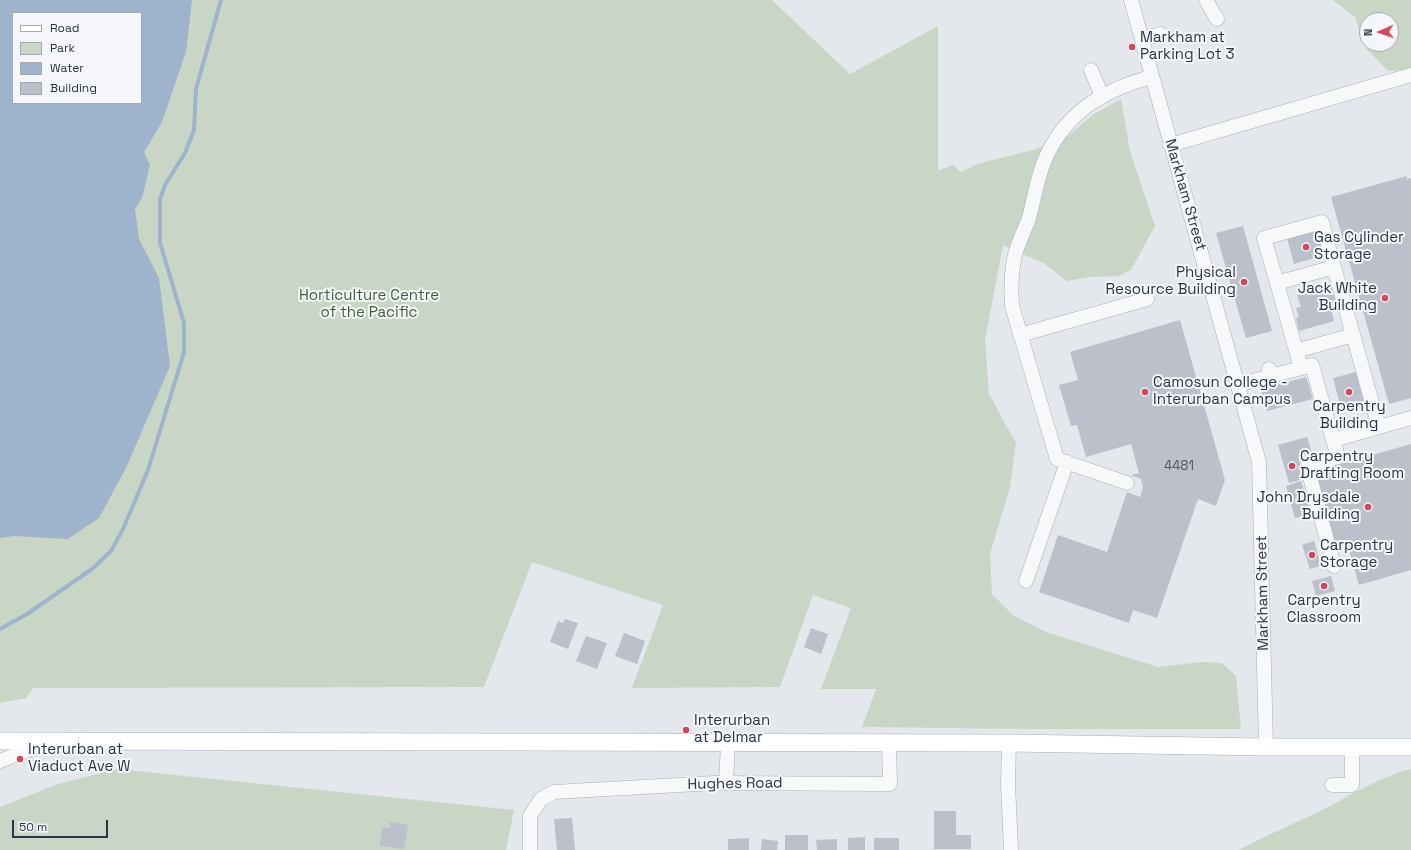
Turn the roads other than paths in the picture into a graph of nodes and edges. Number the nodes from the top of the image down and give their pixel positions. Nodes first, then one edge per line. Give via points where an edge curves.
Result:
1 (1131, 0) edge
2 (1206, 0) edge
3 (1214, 0) edge
4 (1161, 34) dead end
5 (1142, 39) junction
6 (1091, 70) dead end
7 (1411, 75) edge
8 (1151, 77) junction
9 (1102, 96) junction
10 (1170, 145) junction
11 (1334, 267) junction
12 (1277, 283) junction
13 (1147, 299) dead end
14 (1020, 335) junction
15 (1353, 335) junction
16 (1296, 351) junction
17 (1300, 368) junction
18 (1238, 385) junction
19 (1411, 418) edge
20 (1379, 427) junction
21 (1333, 440) junction
22 (1067, 462) junction
23 (1127, 483) dead end
24 (1334, 566) dead end
25 (1026, 581) dead end
26 (0, 741) edge
27 (49, 741) junction
28 (728, 743) junction
29 (890, 743) junction
30 (1009, 743) junction
31 (1266, 747) junction
32 (1352, 747) junction
33 (1411, 747) edge
34 (0, 761) edge
35 (726, 783) junction
36 (1332, 785) dead end
37 (530, 850) edge
38 (1011, 850) edge

1 - 5 street, Markham Street
2 - 3 street via 1217,19
4 - 5 street
5 - 8 street, Markham Street
6 - 9 street
7 - 10 street
8 - 9 street via 1119,87
8 - 10 street, Markham Street
9 - 14 street via 1077,113 1057,136 1044,162 1028,220 1015,254 1011,283 1012,306
10 - 18 street, Markham Street
11 - 12 street
11 - 12 street via 1322,222 1264,238
11 - 15 street
12 - 16 street
13 - 14 street
14 - 22 street via 1057,459
15 - 16 street
15 - 20 street
16 - 17 street
17 - 18 street via 1270,373
17 - 21 street via 1312,365
18 - 31 street, Markham Street via 1259,462
19 - 20 street
20 - 21 street
21 - 24 street via 1338,458 1306,466
22 - 23 street
22 - 25 street
26 - 27 main road
27 - 28 main road
27 - 34 street
28 - 29 main road
28 - 35 street
29 - 30 main road
29 - 35 street, Hughes Road via 890,784
30 - 31 main road
30 - 38 street
31 - 32 main road
32 - 33 main road
32 - 36 street via 1352,785
35 - 37 street, Hughes Road via 554,792 541,799 530,816

